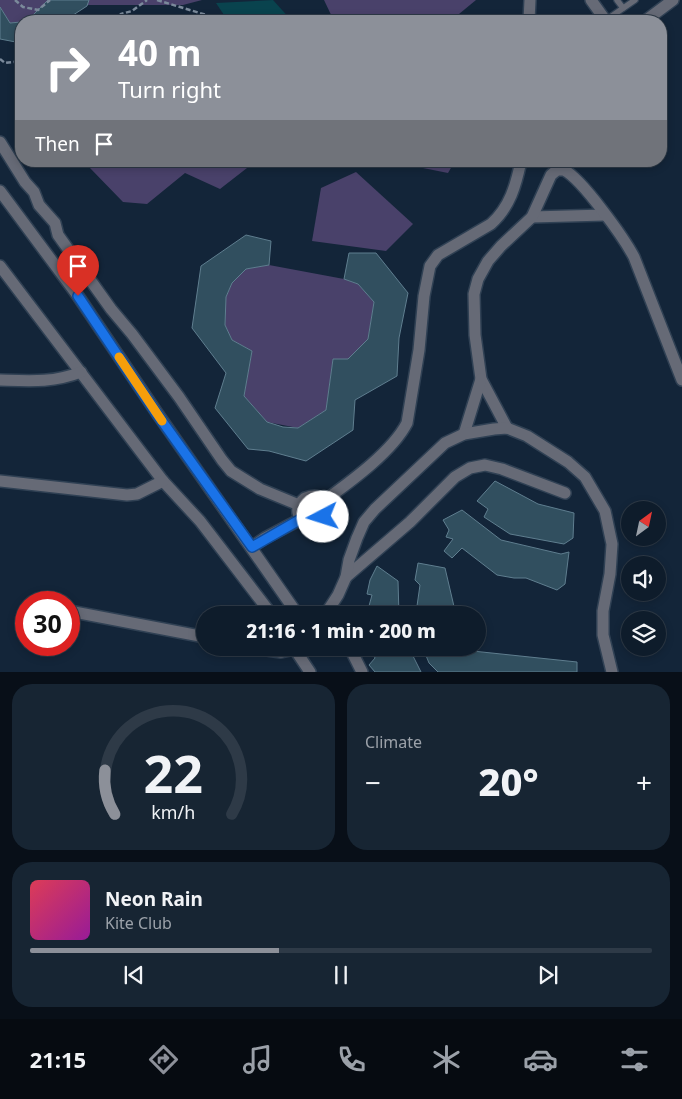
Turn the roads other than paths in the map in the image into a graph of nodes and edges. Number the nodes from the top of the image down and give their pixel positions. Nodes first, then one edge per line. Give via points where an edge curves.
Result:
1 (530, 0) edge
2 (591, 0) edge
3 (617, 0) edge
4 (635, 0) edge
5 (673, 0) edge
6 (623, 8) junction
7 (529, 15) edge
8 (602, 15) edge
9 (614, 15) edge
10 (653, 15) edge
11 (0, 142) edge
12 (15, 166) edge
13 (16, 167) edge
14 (520, 167) edge
15 (0, 191) edge
16 (605, 215) junction
17 (532, 217) junction
18 (0, 267) edge
19 (81, 372) junction
20 (481, 379) junction
21 (0, 380) edge
22 (682, 380) edge
23 (507, 428) junction
24 (464, 434) junction
25 (0, 481) edge
26 (163, 481) junction
27 (565, 493) dead end
28 (324, 501) junction
29 (299, 505) junction
30 (301, 519) junction
31 (252, 547) junction
32 (346, 577) junction
33 (265, 606) edge
34 (292, 606) edge
35 (333, 606) edge
36 (80, 613) edge
37 (196, 635) edge
38 (299, 656) edge
39 (354, 656) edge
40 (310, 672) edge
41 (362, 672) edge
42 (612, 672) edge

1 - 7 street
2 - 8 street
3 - 6 lane
4 - 6 lane
5 - 10 street
6 - 9 lane
11 - 12 street
13 - 29 street via 55,223 58,235 231,471 260,489
14 - 28 street via 515,189 492,224 438,255 430,266 404,430 383,453
15 - 31 street via 78,296
16 - 17 street
16 - 17 street via 576,178 564,170 557,170 551,175
16 - 22 street via 626,241 634,257
17 - 20 street via 501,246 478,279 474,294 475,334
18 - 19 street
19 - 21 street via 44,381
19 - 26 street
20 - 23 street
20 - 24 street
23 - 24 street
23 - 42 street via 534,440 568,462 585,477 605,512 612,544 603,635
24 - 32 street via 445,443 364,522
25 - 26 street via 127,495 145,491
26 - 33 street via 200,522
27 - 32 street via 502,469 485,465 470,468 455,477 410,522
28 - 29 street via 309,496
28 - 30 street via 326,512 321,520 309,523
29 - 30 street via 297,511
30 - 31 street
31 - 34 street
32 - 35 street
36 - 37 street
38 - 40 street
39 - 41 street

